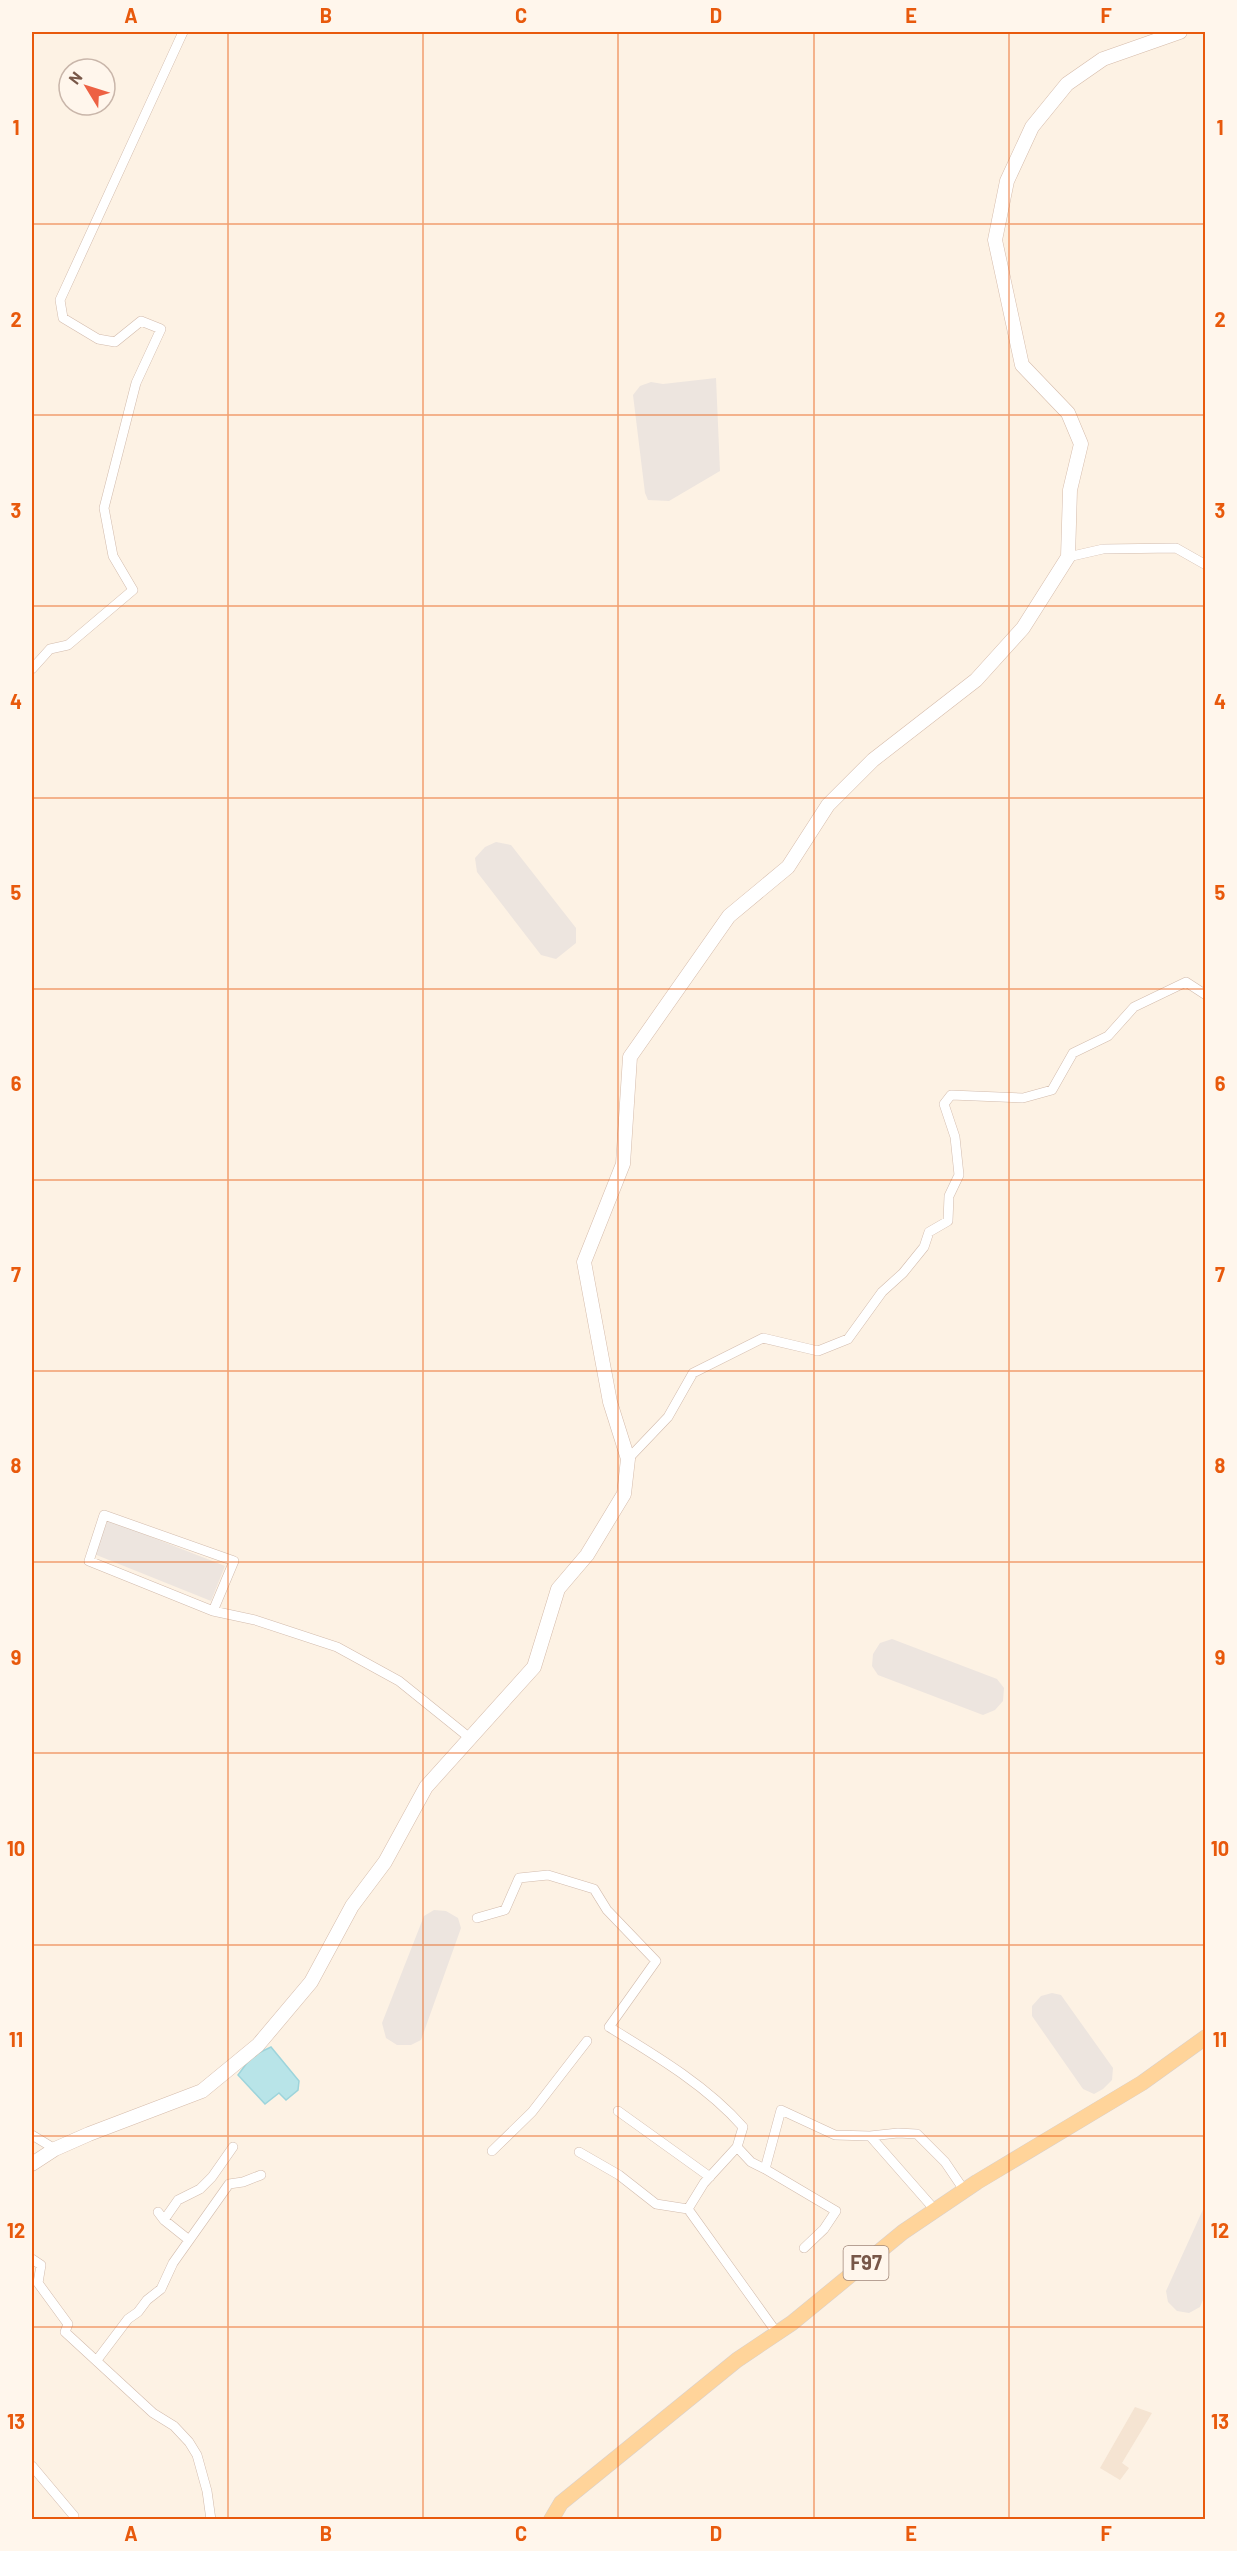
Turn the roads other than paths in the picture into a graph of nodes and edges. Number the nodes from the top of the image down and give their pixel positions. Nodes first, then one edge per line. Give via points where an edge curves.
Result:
1 (183, 32) edge
2 (1180, 32) edge
3 (1068, 557) junction
4 (1206, 565) edge
5 (32, 669) edge
6 (1206, 995) edge
7 (628, 1458) junction
8 (213, 1611) junction
9 (471, 1739) junction
10 (477, 1918) dead end
11 (1206, 2037) edge
12 (587, 2041) dead end
13 (618, 2110) dead end
14 (32, 2135) edge
15 (870, 2136) junction
16 (233, 2147) dead end
17 (737, 2147) junction
18 (55, 2149) junction
19 (492, 2151) dead end
20 (579, 2152) dead end
21 (32, 2164) edge
22 (765, 2169) junction
23 (261, 2175) dead end
24 (710, 2177) junction
25 (964, 2190) junction
26 (688, 2209) junction
27 (934, 2210) junction
28 (189, 2240) junction
29 (804, 2248) dead end
30 (32, 2259) edge
31 (777, 2333) junction
32 (97, 2360) junction
33 (32, 2466) edge
34 (72, 2520) edge
35 (211, 2520) edge
36 (551, 2520) edge

1 - 5 street via 60,300 63,318 98,339 115,342 141,321 160,329 136,383 104,508 113,556 133,590 68,645 50,649
2 - 3 main road via 1103,59 1067,84 1032,128 1007,181 995,240 1022,365 1068,413 1081,444 1070,490
3 - 4 street via 1103,549 1176,548
3 - 7 main road via 1023,628 976,681 873,760 828,805 788,867 729,916 630,1057 623,1164 584,1262 610,1402
6 - 7 street via 1186,982 1134,1007 1108,1036 1072,1053 1052,1090 1023,1098 951,1095 944,1104 955,1137 958,1175 949,1196 948,1221 929,1232 924,1247 882,1292 848,1339 818,1351 763,1338 693,1373 668,1417
7 - 9 main road via 624,1494 587,1555 558,1589 534,1667
8 - 8 street via 89,1561 104,1515 234,1561
8 - 9 street via 255,1620 337,1647 399,1681
9 - 18 main road via 426,1787 385,1862 352,1906 311,1982 258,2044 202,2091
10 - 17 street via 505,1911 519,1878 548,1875 594,1889 607,1910 656,1961 609,2027 728,2109 743,2127
11 - 25 main road, F97 via 1142,2083
12 - 19 street via 532,2112
13 - 24 street
14 - 18 street
15 - 22 street via 835,2135 781,2110
15 - 25 street via 917,2134 945,2162
15 - 27 street
16 - 28 street via 200,2189 178,2200 161,2216
17 - 22 street via 751,2162
17 - 24 street
18 - 21 main road
20 - 26 street via 619,2175 656,2204
22 - 29 street via 836,2211
23 - 28 street via 229,2184
24 - 26 street
25 - 27 main road, F97
26 - 31 street
27 - 31 main road, F97
28 - 32 street via 161,2289 128,2319
30 - 32 street via 41,2265 38,2283 68,2324 65,2332
31 - 36 main road, F97 via 641,2437 561,2504
32 - 35 street via 189,2442 197,2455
33 - 34 street via 74,2516

